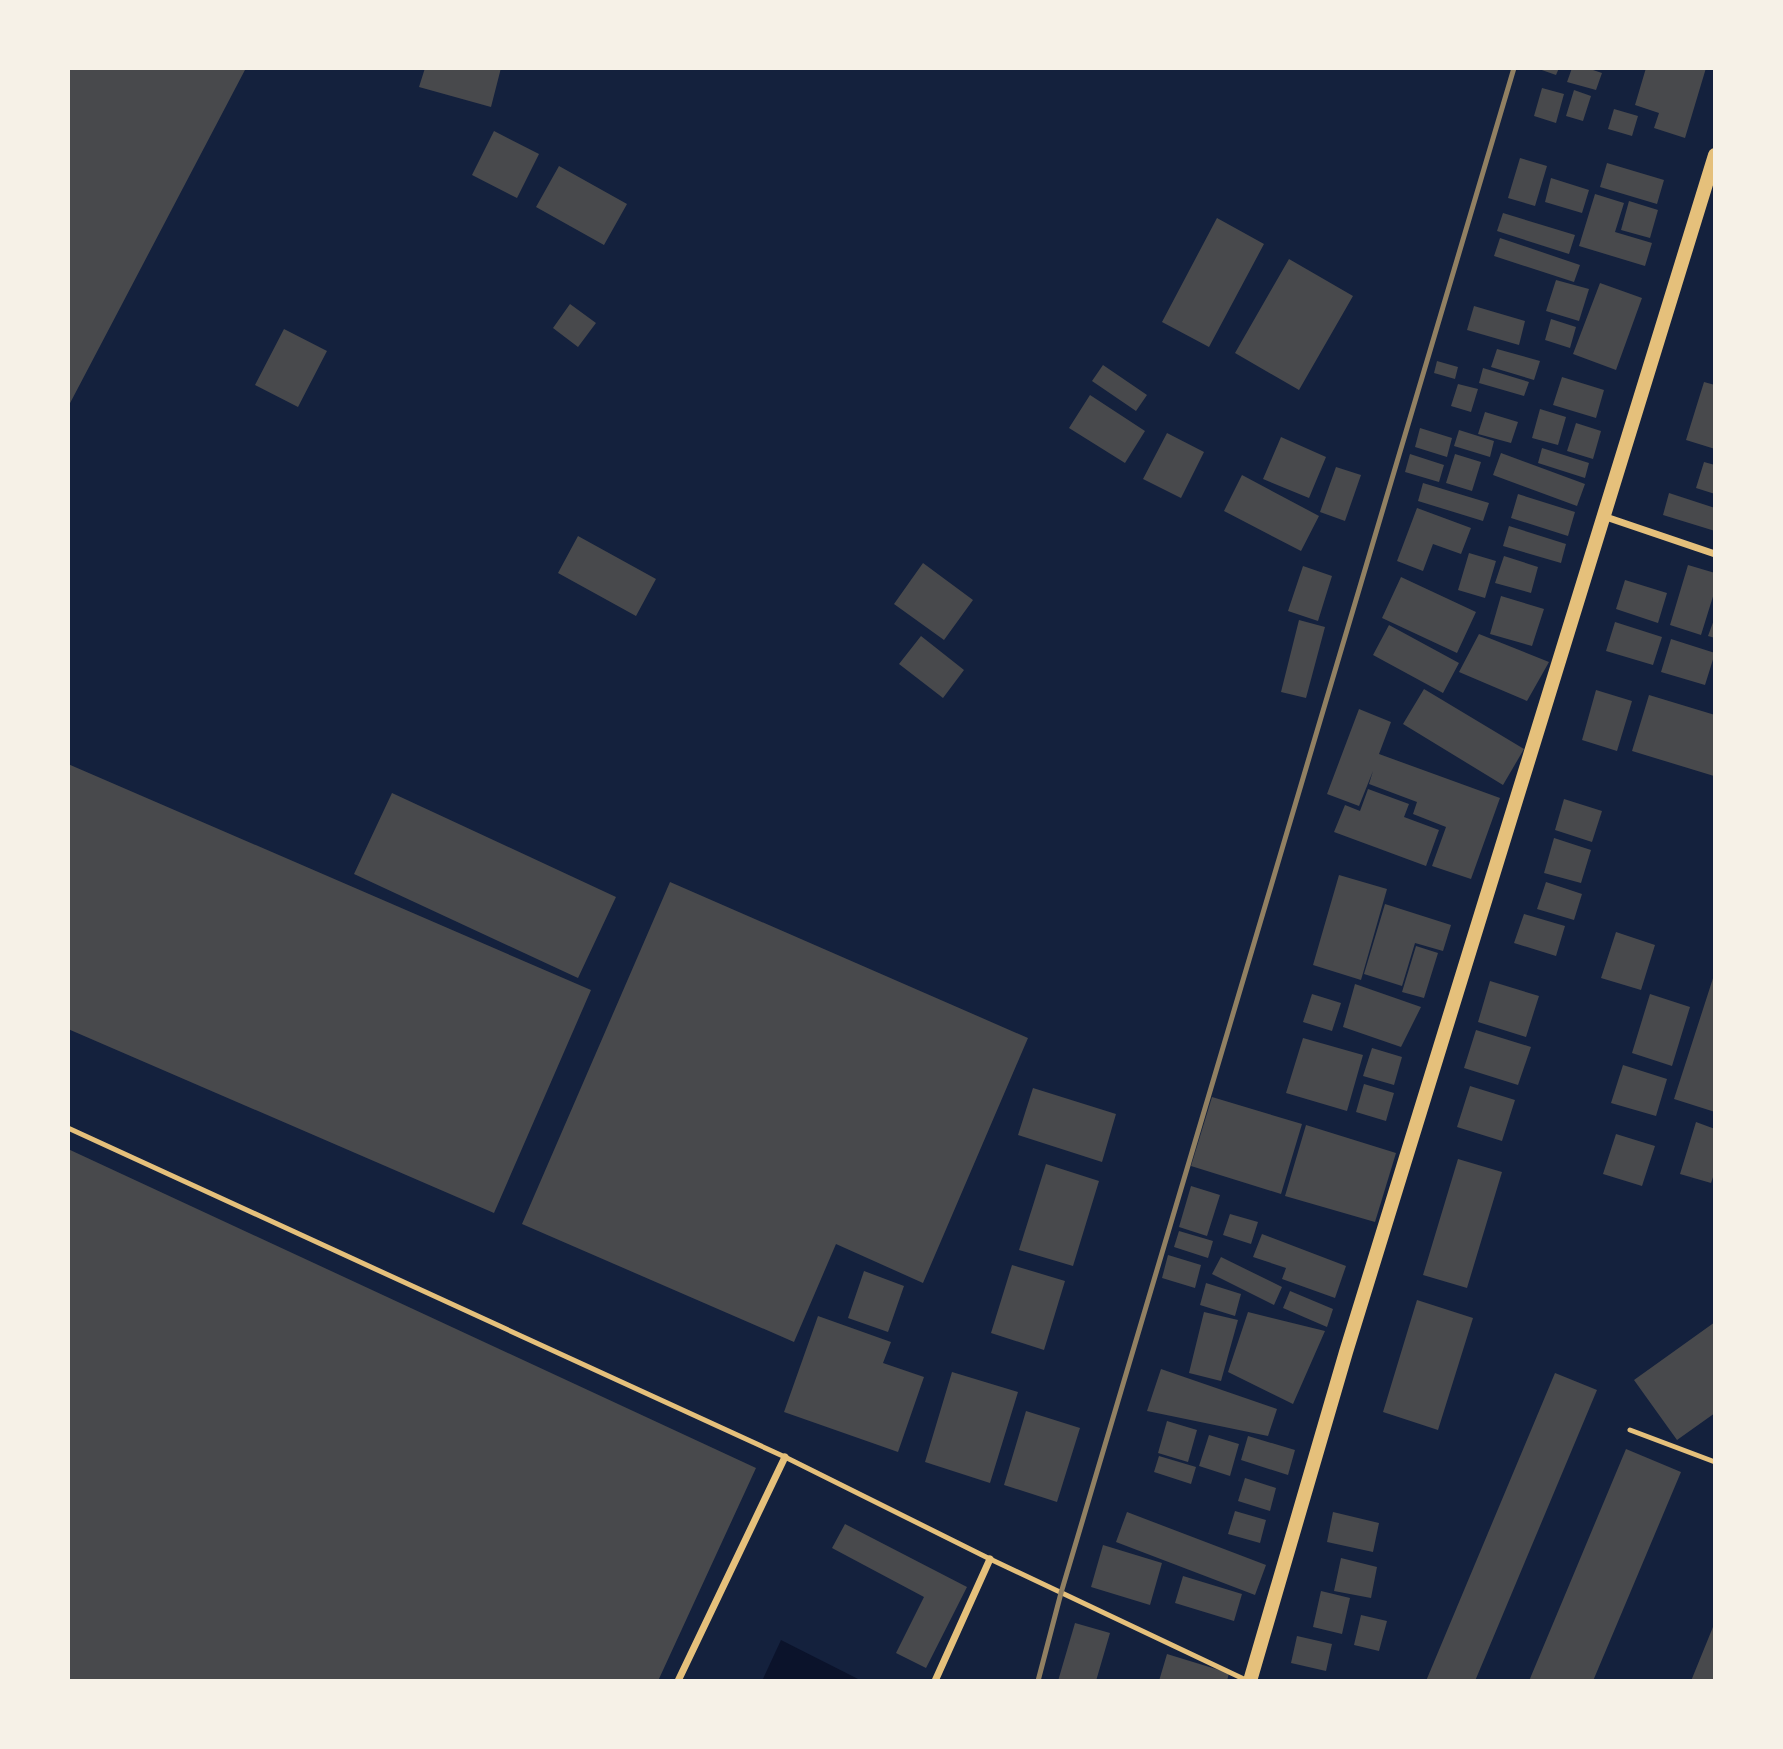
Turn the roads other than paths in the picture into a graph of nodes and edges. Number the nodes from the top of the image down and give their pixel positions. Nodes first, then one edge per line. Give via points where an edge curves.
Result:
1 (1715, 155) edge
2 (1603, 516) junction
3 (1715, 554) edge
4 (68, 1128) edge
5 (1630, 1430) dead end
6 (786, 1457) junction
7 (1715, 1462) edge
8 (990, 1559) junction
9 (678, 1681) edge
10 (934, 1681) edge
11 (1249, 1681) edge

1 - 2 main road
2 - 3 street
2 - 11 main road
4 - 6 lane
5 - 7 lane
6 - 8 lane
6 - 9 street
8 - 10 street
8 - 11 lane

